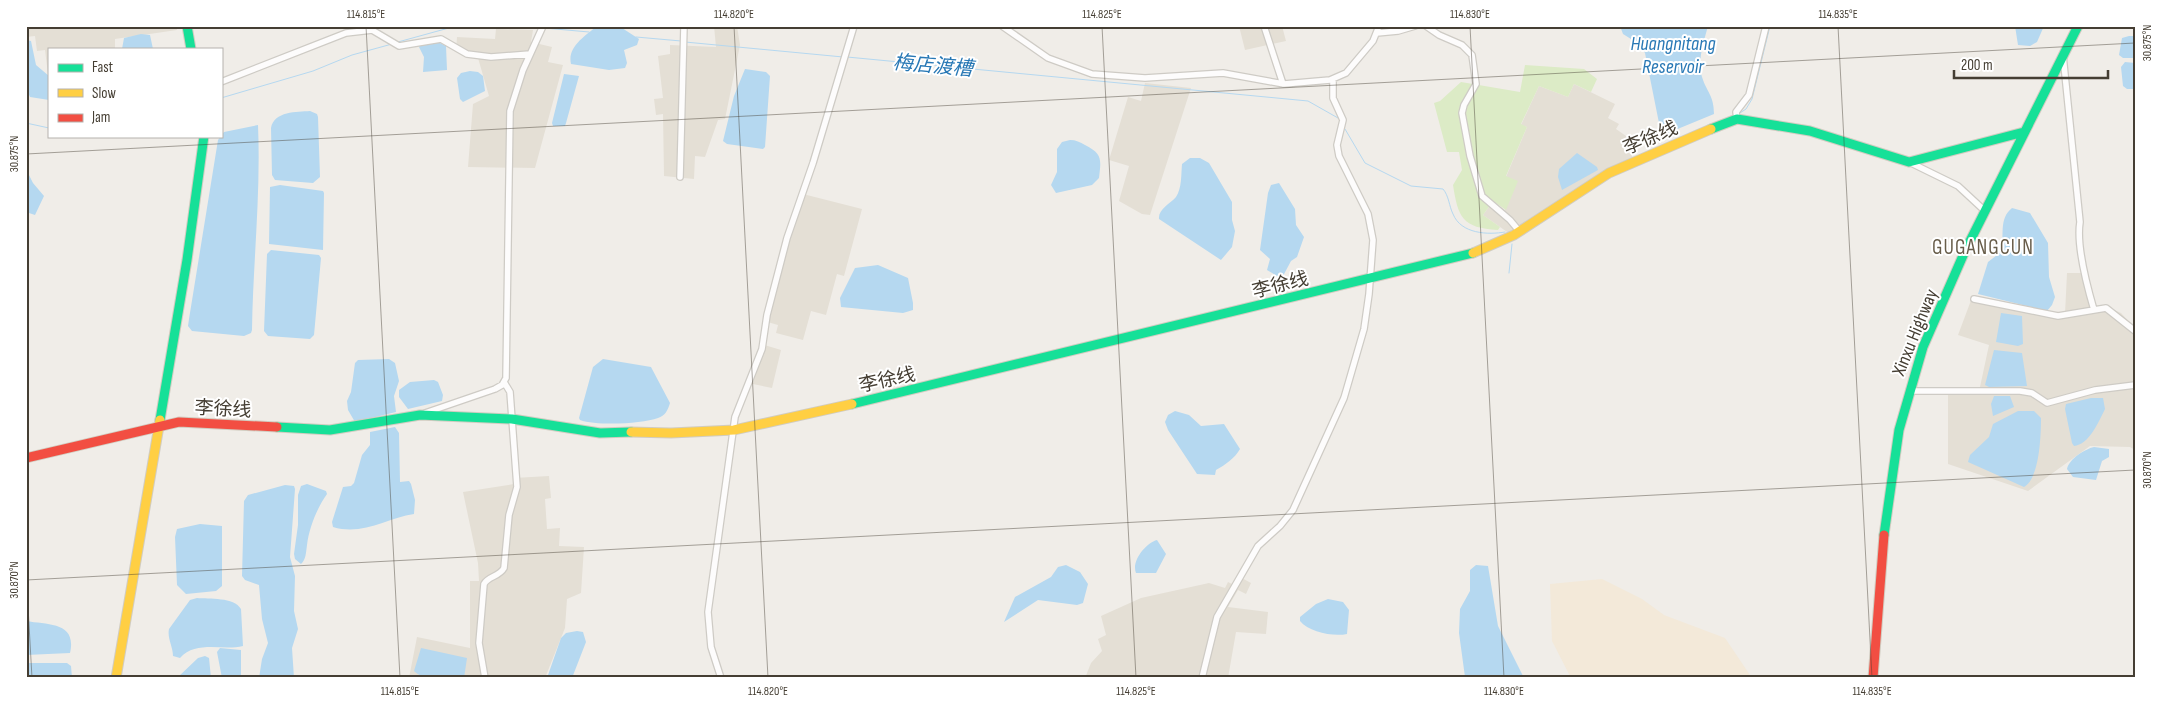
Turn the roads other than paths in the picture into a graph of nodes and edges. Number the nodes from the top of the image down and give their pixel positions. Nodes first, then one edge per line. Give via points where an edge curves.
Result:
1 (187, 26) edge
2 (543, 26) edge
3 (684, 26) edge
4 (854, 26) edge
5 (1002, 26) edge
6 (1264, 26) edge
7 (1379, 26) edge
8 (1415, 26) edge
9 (1426, 26) edge
10 (1766, 26) edge
11 (2078, 26) edge
12 (1377, 33) junction
13 (190, 48) edge
14 (530, 54) junction
15 (2063, 55) junction
16 (1334, 79) junction
17 (222, 82) edge
18 (1282, 84) junction
19 (1737, 119) junction
20 (2024, 132) junction
21 (204, 138) edge
22 (1909, 162) junction
23 (680, 177) dead end
24 (1985, 211) junction
25 (1520, 232) junction
26 (1371, 279) junction
27 (1974, 298) dead end
28 (2094, 310) junction
29 (2135, 331) edge
30 (504, 382) junction
31 (2135, 384) edge
32 (1909, 391) junction
33 (420, 415) junction
34 (512, 419) junction
35 (159, 426) junction
36 (734, 430) junction
37 (26, 458) edge
38 (116, 678) edge
39 (484, 678) edge
40 (722, 678) edge
41 (1202, 678) edge
42 (1873, 678) edge

1 - 13 main road
2 - 14 street
3 - 23 street
4 - 36 street via 787,238 767,315 762,349 737,412
5 - 18 street via 1048,58 1092,74 1144,78 1222,73
6 - 18 street
7 - 12 street
8 - 12 street via 1386,34
9 - 25 street via 1462,45 1472,55 1476,84 1462,113 1470,156 1482,196
10 - 19 street via 1749,95 1736,112
11 - 15 main road, Xinxu Highway
12 - 16 street via 1354,66
14 - 17 street via 467,54 441,39 399,46 374,31 366,30 346,33
14 - 30 street via 510,110 508,360
15 - 20 main road, Xinxu Highway
15 - 28 street via 2080,222 2078,233
16 - 18 street
16 - 26 street via 1333,98 1343,120 1337,145 1339,156 1372,228
19 - 22 main road via 1816,133
19 - 25 main road, 李徐线 via 1609,173
20 - 22 main road
20 - 24 main road, Xinxu Highway
21 - 35 main road
22 - 24 street via 1958,186
24 - 32 main road, Xinxu Highway via 1922,352
25 - 26 main road, 李徐线 via 1482,251
26 - 36 main road, 李徐线 via 928,387
26 - 41 street via 1364,329 1344,398 1293,510 1258,546 1217,617
27 - 28 street via 2058,316
28 - 29 street via 2106,308
30 - 33 street via 487,392
30 - 34 street via 509,388
31 - 32 street via 2095,390 2047,403 2020,391
32 - 42 main road, Xinxu Highway via 1893,475
33 - 34 main road, 李徐线
33 - 35 main road, 李徐线 via 330,430 179,422
34 - 36 main road, 李徐线 via 600,433
34 - 39 street via 516,487 509,515 504,568 484,584 479,647
35 - 37 main road, 李徐线
35 - 38 main road
36 - 40 street via 708,612 712,647

